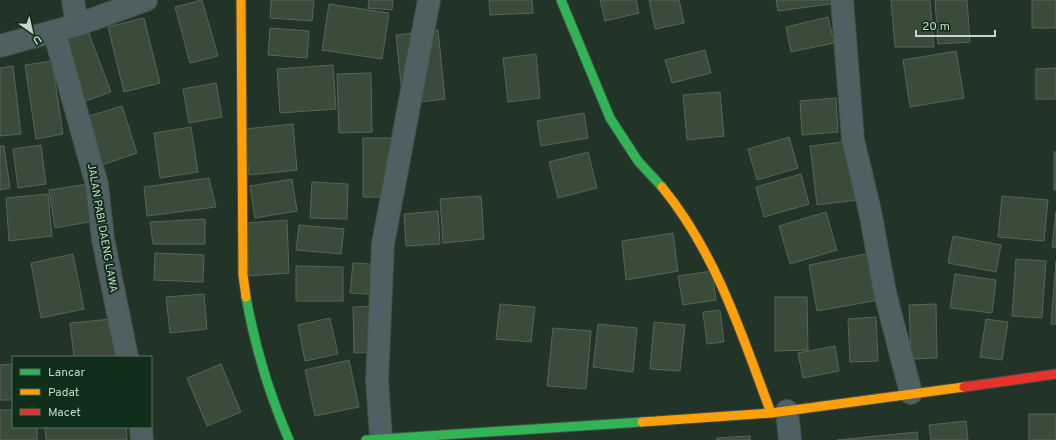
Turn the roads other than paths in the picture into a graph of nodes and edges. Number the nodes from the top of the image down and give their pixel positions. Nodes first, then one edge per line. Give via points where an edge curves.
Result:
1 (73, 0) edge
2 (146, 0) edge
3 (241, 0) edge
4 (429, 0) edge
5 (561, 0) edge
6 (842, 0) edge
7 (77, 26) junction
8 (54, 31) junction
9 (0, 46) edge
10 (127, 356) edge
11 (1056, 374) edge
12 (911, 393) junction
13 (779, 412) junction
14 (141, 428) edge
15 (373, 439) edge
16 (142, 440) edge
17 (289, 440) edge
18 (790, 440) edge

1 - 7 street
2 - 7 street
3 - 17 street via 246,298 269,393
4 - 15 street via 383,244
5 - 13 street via 610,118 638,160 687,219 717,274
6 - 12 street via 853,140 870,211 885,294
7 - 8 street
8 - 9 street
8 - 10 street, JALAN PABI DAENG LAWA via 97,185 103,239
11 - 12 street
12 - 13 street
13 - 15 street
13 - 18 street
14 - 16 street

